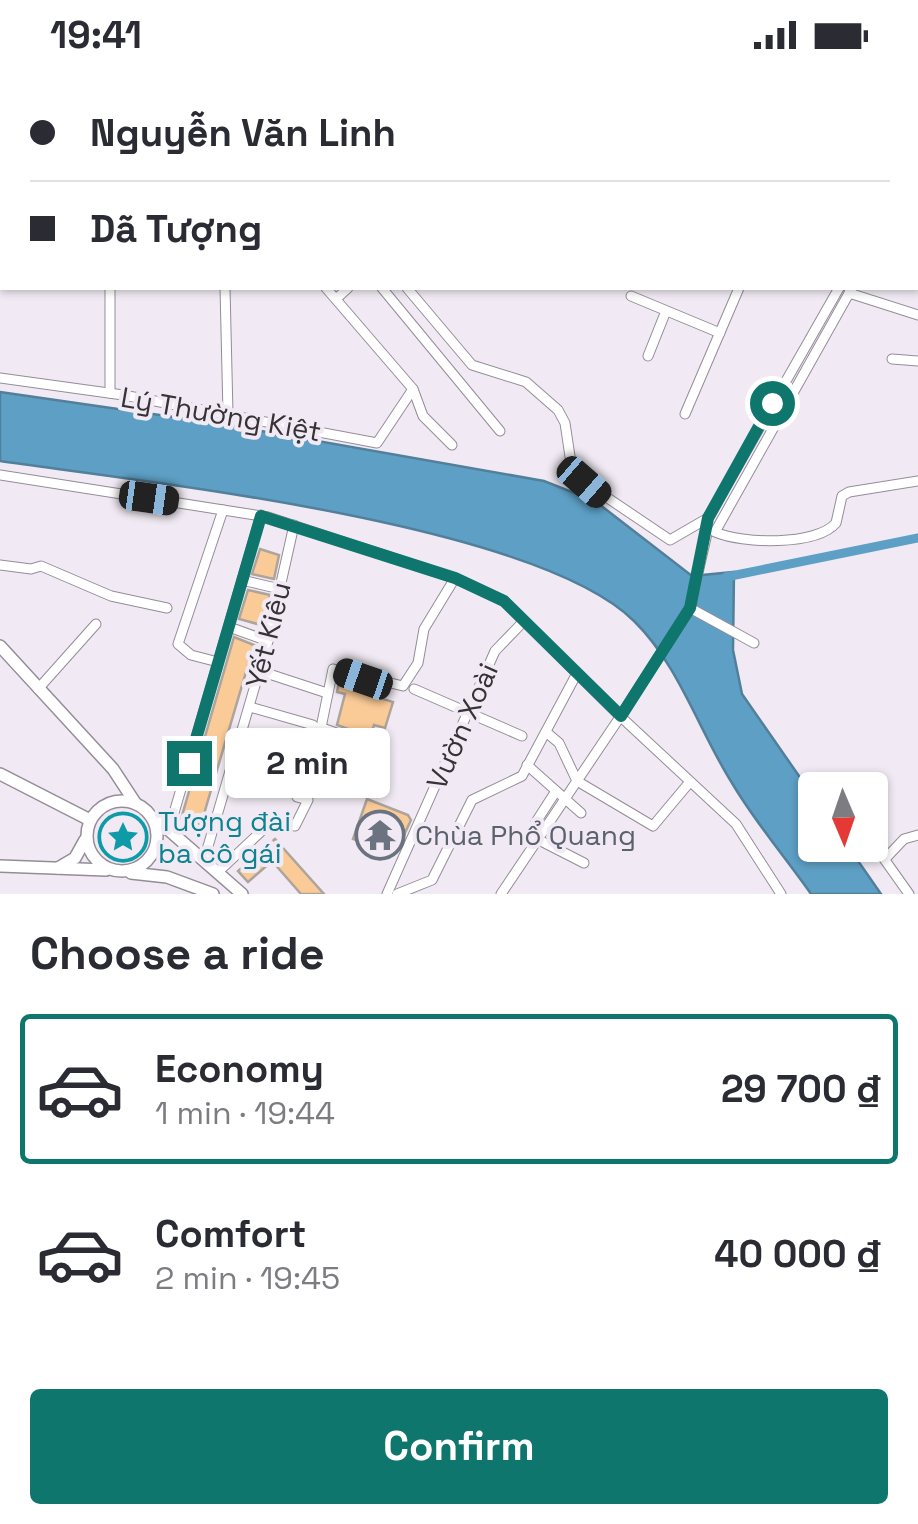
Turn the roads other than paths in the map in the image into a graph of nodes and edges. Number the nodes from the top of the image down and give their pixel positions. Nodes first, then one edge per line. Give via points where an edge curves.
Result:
1 (107, 290) edge
2 (225, 290) edge
3 (328, 290) edge
4 (346, 290) edge
5 (384, 290) edge
6 (409, 290) edge
7 (738, 290) edge
8 (846, 290) edge
9 (846, 290) edge
10 (850, 290) edge
11 (632, 296) dead end
12 (336, 300) junction
13 (666, 310) junction
14 (918, 316) edge
15 (720, 333) junction
16 (648, 356) dead end
17 (892, 359) dead end
18 (918, 362) edge
19 (788, 374) junction
20 (0, 378) edge
21 (799, 380) junction
22 (413, 389) junction
23 (110, 393) junction
24 (228, 414) junction
25 (686, 414) dead end
26 (500, 431) dead end
27 (452, 445) dead end
28 (0, 475) edge
29 (918, 481) edge
30 (223, 510) junction
31 (261, 516) junction
32 (719, 523) junction
33 (708, 524) junction
34 (294, 525) junction
35 (0, 565) edge
36 (455, 578) junction
37 (242, 580) junction
38 (280, 589) junction
39 (167, 608) dead end
40 (690, 608) junction
41 (524, 621) junction
42 (96, 624) dead end
43 (228, 627) junction
44 (268, 641) junction
45 (754, 643) dead end
46 (0, 646) edge
47 (218, 662) junction
48 (260, 671) junction
49 (576, 675) junction
50 (38, 689) junction
51 (414, 689) dead end
52 (327, 694) junction
53 (250, 707) junction
54 (467, 713) junction
55 (621, 716) junction
56 (317, 727) junction
57 (546, 732) junction
58 (522, 736) dead end
59 (365, 743) dead end
60 (527, 765) junction
61 (0, 774) edge
62 (577, 782) junction
63 (688, 784) junction
64 (560, 794) junction
65 (136, 804) junction
66 (150, 814) junction
67 (581, 814) dead end
68 (90, 820) junction
69 (169, 830) junction
70 (86, 836) junction
71 (918, 836) edge
72 (535, 838) junction
73 (888, 857) edge
74 (204, 860) junction
75 (584, 862) dead end
76 (886, 862) edge
77 (0, 866) edge
78 (54, 870) junction
79 (116, 871) junction
80 (218, 872) junction
81 (188, 888) edge
82 (237, 892) edge
83 (213, 894) edge
84 (386, 894) edge
85 (396, 894) edge
86 (501, 894) edge
87 (781, 894) edge
88 (909, 894) edge

1 - 23 street
2 - 24 street
3 - 12 street
4 - 12 street
5 - 26 street
6 - 33 street via 472,364 526,382 558,410 571,463 604,499 670,540
7 - 15 street
8 - 19 street
9 - 21 street
10 - 14 street
11 - 13 street
12 - 22 street
13 - 15 street
13 - 16 street
15 - 25 street
17 - 18 street
19 - 21 street
19 - 33 street
20 - 23 street, Lý Thường Kiệt
21 - 32 street
22 - 24 street, Lý Thường Kiệt via 377,443
22 - 27 street via 423,416
23 - 24 street, Lý Thường Kiệt
28 - 30 street
29 - 32 street via 849,492 836,524 821,535 748,542 715,532
30 - 31 street
30 - 47 street via 178,644
31 - 34 street
31 - 37 street
32 - 33 street
33 - 40 street
34 - 36 street
34 - 38 street, Yết Kiêu
35 - 39 street via 41,566 110,596
36 - 41 street via 504,601
36 - 52 street via 424,629 414,673 404,686 333,669
37 - 38 street
37 - 43 street
38 - 44 street, Yết Kiêu
40 - 45 street
40 - 55 street
41 - 49 street
41 - 54 street, Vườn Xoài via 495,651
42 - 50 street
43 - 44 street
43 - 47 street
44 - 48 street, Yết Kiêu
46 - 50 main road
47 - 69 street
48 - 52 street
48 - 53 street, Yết Kiêu
49 - 55 street
49 - 57 street
50 - 65 main road via 113,769
51 - 54 street
52 - 56 street
53 - 56 street
53 - 74 street, Yết Kiêu
54 - 58 street
54 - 84 street, Vườn Xoài
55 - 62 street
55 - 63 street
56 - 59 street
56 - 80 street via 297,797 308,800 296,826 270,823
57 - 60 street
57 - 62 street via 559,743
60 - 64 street
60 - 85 street via 522,776 472,800 432,880
61 - 68 main road
62 - 63 street via 653,826
62 - 64 street
63 - 87 street via 750,841
64 - 67 street
64 - 72 street
65 - 66 main road
65 - 68 main road via 115,802
66 - 69 main road
66 - 79 main road via 158,835 152,857 133,870
68 - 70 main road
69 - 74 main road
70 - 78 main road via 75,858
70 - 79 main road via 93,857
71 - 73 street via 904,839
72 - 75 street
72 - 86 street
74 - 80 main road
76 - 88 street
77 - 78 main road
78 - 79 main road
79 - 81 main road
80 - 82 main road
81 - 83 main road

